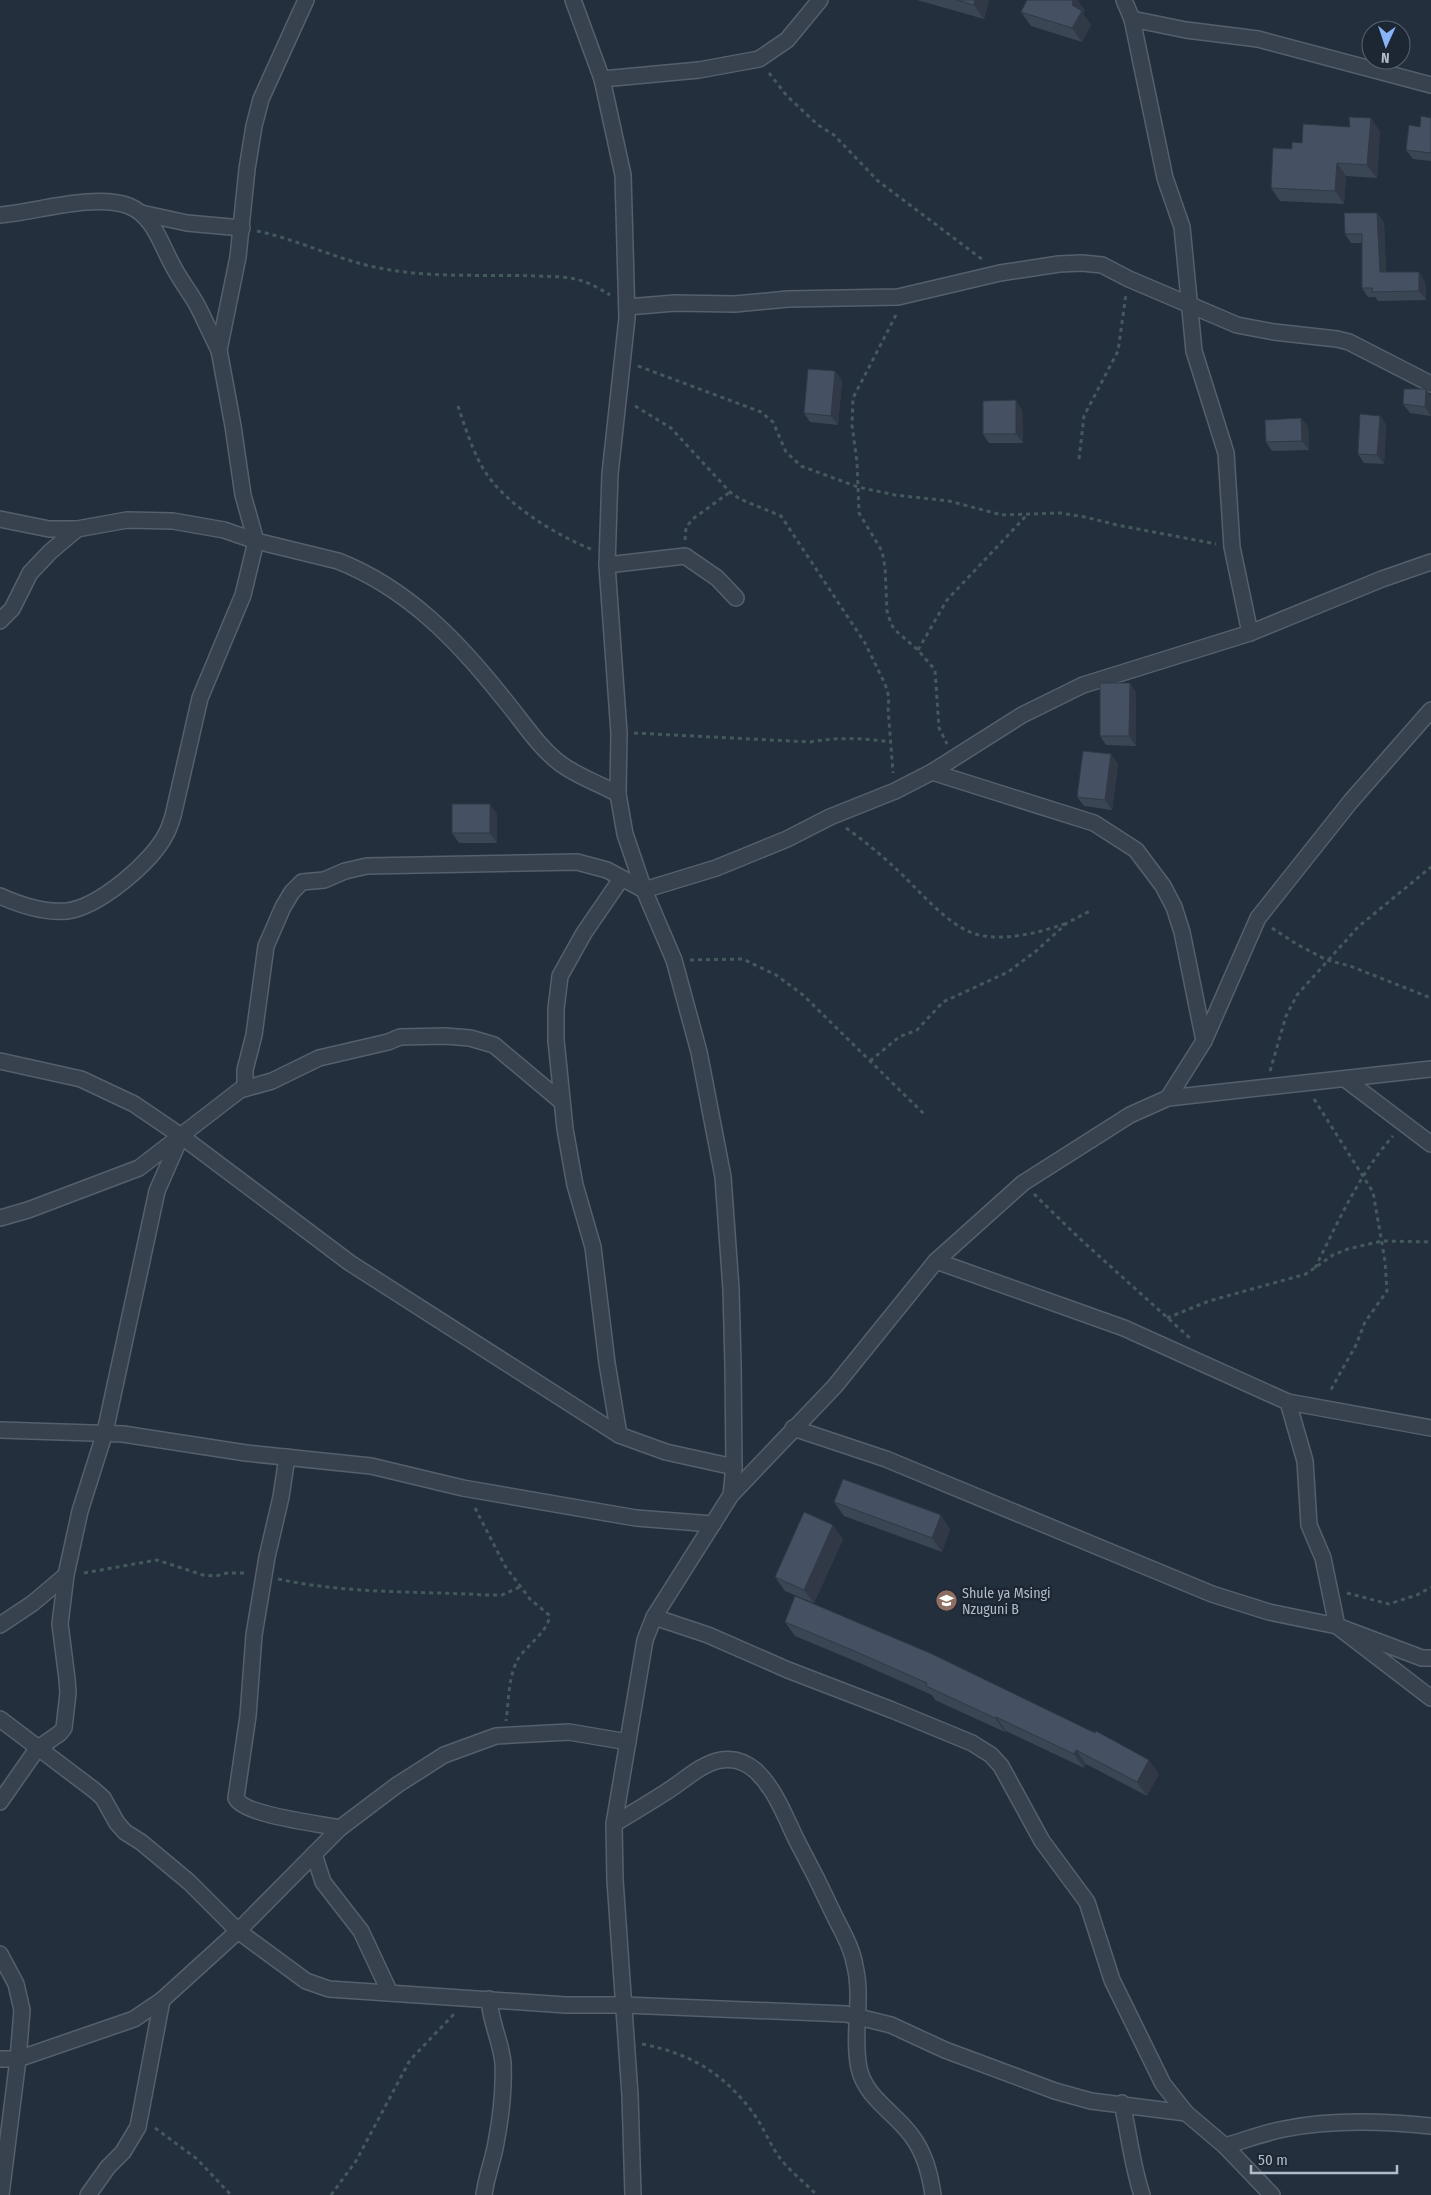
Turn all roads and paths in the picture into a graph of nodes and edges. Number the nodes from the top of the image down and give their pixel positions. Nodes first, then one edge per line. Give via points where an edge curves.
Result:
1 (306, 0) edge
2 (573, 0) edge
3 (820, 0) edge
4 (1124, 0) edge
5 (1132, 19) junction
6 (758, 59) junction
7 (602, 79) junction
8 (1431, 85) edge
9 (141, 213) junction
10 (0, 215) edge
11 (242, 228) junction
12 (1000, 272) junction
13 (1129, 279) junction
14 (907, 296) junction
15 (1190, 304) junction
16 (627, 307) junction
17 (219, 350) junction
18 (622, 360) junction
19 (1431, 384) edge
20 (619, 396) junction
21 (458, 406) dead end
22 (1079, 459) dead end
23 (858, 487) junction
24 (730, 492) junction
25 (1027, 515) junction
26 (0, 518) edge
27 (77, 529) junction
28 (256, 541) junction
29 (1232, 547) junction
30 (685, 556) junction
31 (607, 561) junction
32 (1431, 562) edge
33 (736, 598) dead end
34 (0, 621) edge
35 (1250, 632) junction
36 (918, 650) junction
37 (1431, 710) edge
38 (619, 732) junction
39 (890, 742) junction
40 (956, 757) junction
41 (932, 772) junction
42 (895, 791) junction
43 (618, 794) junction
44 (830, 817) junction
45 (1431, 867) edge
46 (621, 879) junction
47 (644, 890) junction
48 (0, 896) edge
49 (1090, 911) dead end
50 (1258, 918) junction
51 (1067, 923) junction
52 (674, 960) junction
53 (1327, 960) junction
54 (1431, 998) edge
55 (1204, 1041) junction
56 (0, 1061) edge
57 (870, 1061) junction
58 (1431, 1069) edge
59 (1346, 1079) junction
60 (1304, 1084) junction
61 (245, 1087) junction
62 (1266, 1088) junction
63 (1168, 1098) junction
64 (562, 1102) junction
65 (924, 1114) dead end
66 (1404, 1124) junction
67 (181, 1136) junction
68 (1431, 1144) edge
69 (1363, 1176) junction
70 (1023, 1183) junction
71 (0, 1218) edge
72 (1382, 1241) junction
73 (1431, 1242) edge
74 (936, 1261) junction
75 (1314, 1270) junction
76 (1167, 1318) junction
77 (1196, 1343) dead end
78 (1288, 1402) junction
79 (1319, 1408) junction
80 (794, 1428) junction
81 (1431, 1428) edge
82 (0, 1430) edge
83 (105, 1432) junction
84 (619, 1435) junction
85 (287, 1457) junction
86 (734, 1467) junction
87 (462, 1488) junction
88 (731, 1495) junction
89 (713, 1524) junction
90 (66, 1575) junction
91 (264, 1575) junction
92 (1431, 1587) edge
93 (520, 1588) junction
94 (1329, 1589) junction
95 (654, 1617) junction
96 (0, 1625) edge
97 (1338, 1626) junction
98 (1431, 1658) edge
99 (1431, 1698) edge
100 (0, 1719) edge
101 (504, 1736) junction
102 (628, 1742) junction
103 (37, 1749) junction
104 (0, 1802) edge
105 (614, 1824) junction
106 (340, 1828) junction
107 (314, 1854) junction
108 (238, 1931) junction
109 (0, 1954) edge
110 (390, 1993) junction
111 (470, 1998) junction
112 (489, 1999) junction
113 (162, 2000) junction
114 (624, 2005) junction
115 (858, 2016) junction
116 (626, 2041) junction
117 (0, 2059) edge
118 (18, 2059) junction
119 (1122, 2104) junction
120 (1186, 2113) junction
121 (140, 2118) junction
122 (1431, 2126) edge
123 (1225, 2146) junction
124 (1, 2195) edge
125 (88, 2195) edge
126 (232, 2195) edge
127 (331, 2195) edge
128 (484, 2195) edge
129 (633, 2195) edge
130 (818, 2195) edge
131 (933, 2195) edge
132 (1142, 2195) edge
133 (1272, 2195) edge

1 - 11 street via 261,99 247,170
2 - 7 street
3 - 6 street via 787,40
4 - 5 street
5 - 8 street via 1258,39
5 - 15 street via 1166,178 1182,227
6 - 7 street via 699,70
6 - 12 path via 787,96 818,125 834,135 878,181
7 - 16 street via 623,175
9 - 10 street via 128,206 103,203 53,205
9 - 11 street via 187,224
9 - 17 street via 152,224
11 - 16 path via 275,235 370,266 403,272 444,276 574,277 592,284
11 - 17 street
12 - 13 street via 1059,264 1093,264 1102,265
12 - 14 street
13 - 15 street
13 - 22 path via 1118,351 1084,416
14 - 16 street
14 - 23 path via 853,398 852,425
15 - 19 street via 1237,325 1348,342
15 - 29 street via 1194,352 1226,453
16 - 18 street
17 - 28 street via 243,494
18 - 20 street
18 - 23 path via 761,412 773,422 786,452 801,466
20 - 24 path via 671,428
20 - 31 street via 610,474
21 - 31 path via 478,457 495,485 531,517
23 - 25 path via 949,501 1002,515
23 - 36 path via 858,513 882,551 886,567 887,611 891,624
24 - 30 path via 686,527
24 - 39 path via 781,516 860,635 889,697
25 - 29 path via 1060,513
25 - 36 path via 947,600
26 - 27 street via 49,529
27 - 28 street via 127,520 172,520
27 - 34 street via 30,573 12,609
28 - 43 street via 338,561 374,577 401,595 469,655 557,760
28 - 48 street via 243,595 200,698 166,834 154,852 129,876 80,907 52,910
29 - 35 street
30 - 31 street
30 - 33 street via 717,578
31 - 38 street
32 - 35 street
35 - 40 street via 1083,686 1022,715
36 - 40 path via 935,670 939,728
37 - 50 street via 1351,801
38 - 39 path via 810,742 859,738
38 - 43 street
39 - 42 path
40 - 41 street
41 - 42 street
41 - 55 street via 1094,823 1136,850 1174,907
42 - 44 street
43 - 47 street via 625,834
44 - 47 street via 716,868
44 - 51 path via 894,866 943,914 971,933 1018,936
45 - 53 path via 1358,927
46 - 47 street
46 - 61 street via 607,870 577,862 367,866 324,880 302,882 283,907 266,946 255,1026 245,1070
46 - 64 street via 584,933 560,976 556,1040
47 - 52 street
49 - 51 path
50 - 53 path
50 - 55 street
51 - 57 path via 1017,966 952,996 917,1030 899,1037
52 - 57 path via 743,959 776,975 803,995
52 - 86 street via 699,1052 722,1177 731,1289
53 - 54 path
53 - 62 path via 1296,995 1286,1016
55 - 63 street
56 - 67 street via 81,1079 134,1104
57 - 65 path
58 - 59 street
59 - 60 street
59 - 66 street
60 - 62 street
60 - 69 path
61 - 64 street via 272,1081 319,1058 353,1048 400,1037 446,1036 476,1039 494,1045
61 - 67 street
62 - 63 street
63 - 70 street via 1130,1115
64 - 84 street via 575,1185 593,1247
66 - 68 street
66 - 69 path
67 - 71 street via 139,1168
67 - 83 street via 157,1191
67 - 84 street via 350,1263
69 - 72 path via 1373,1192
69 - 75 path
70 - 74 street
70 - 76 path via 1078,1238 1122,1274
72 - 73 path
72 - 75 path via 1333,1255
72 - 79 path via 1387,1293 1365,1322 1340,1375
74 - 78 street via 1124,1328
74 - 80 street via 835,1386
75 - 76 path via 1209,1301
76 - 77 path
78 - 79 street
78 - 94 street via 1305,1461 1309,1525 1323,1558
79 - 81 street
80 - 88 street
80 - 97 street via 886,1459 1212,1594 1269,1612
82 - 83 street
83 - 85 street
83 - 90 street via 80,1511
84 - 86 street via 666,1452
85 - 87 street via 371,1466
85 - 91 street
86 - 88 street
87 - 89 street via 636,1518
87 - 93 path
88 - 89 street
89 - 95 street
90 - 91 path via 157,1560 203,1575
90 - 96 street
90 - 103 street via 60,1624 68,1679 66,1721 60,1733
91 - 93 path via 312,1586 353,1590 487,1595
91 - 106 street via 236,1798 243,1806 266,1814
92 - 94 path via 1389,1604
93 - 101 path via 547,1612 550,1622 519,1658 513,1672
94 - 97 street
95 - 102 street via 645,1640
95 - 120 street via 708,1635 892,1710 972,1743 991,1755 1001,1766 1042,1841 1087,1902 1102,1954 1121,2000 1162,2084
97 - 98 street via 1422,1658
97 - 99 street
100 - 103 street
101 - 102 street via 569,1732
101 - 106 street via 489,1738 444,1755 396,1785
102 - 105 street
103 - 104 street
103 - 108 street via 103,1798 125,1832 189,1882
105 - 114 street via 614,1871
105 - 115 street via 705,1765 735,1760 756,1771 770,1788 850,1948 856,1967
106 - 107 street
107 - 108 street
107 - 110 street via 323,1882 361,1932
108 - 110 street via 306,1981 318,1986
108 - 113 street
109 - 118 street via 20,1998
110 - 111 street
111 - 112 street
111 - 127 path via 410,2060 356,2161
112 - 114 street via 566,2005
112 - 128 street via 503,2062 496,2143
113 - 118 street via 134,2019
113 - 121 street
114 - 115 street via 827,2012
114 - 116 street
115 - 119 street via 891,2025 946,2050 1054,2091
115 - 131 street via 858,2067 864,2083 912,2136 929,2172
116 - 129 street
116 - 130 path via 683,2056 720,2076 756,2117 777,2154
117 - 118 street
118 - 124 street
119 - 120 street
119 - 132 street via 1134,2172
120 - 123 street
121 - 125 street via 132,2139
121 - 126 path via 197,2159
122 - 123 street via 1321,2124 1264,2134
123 - 133 street

